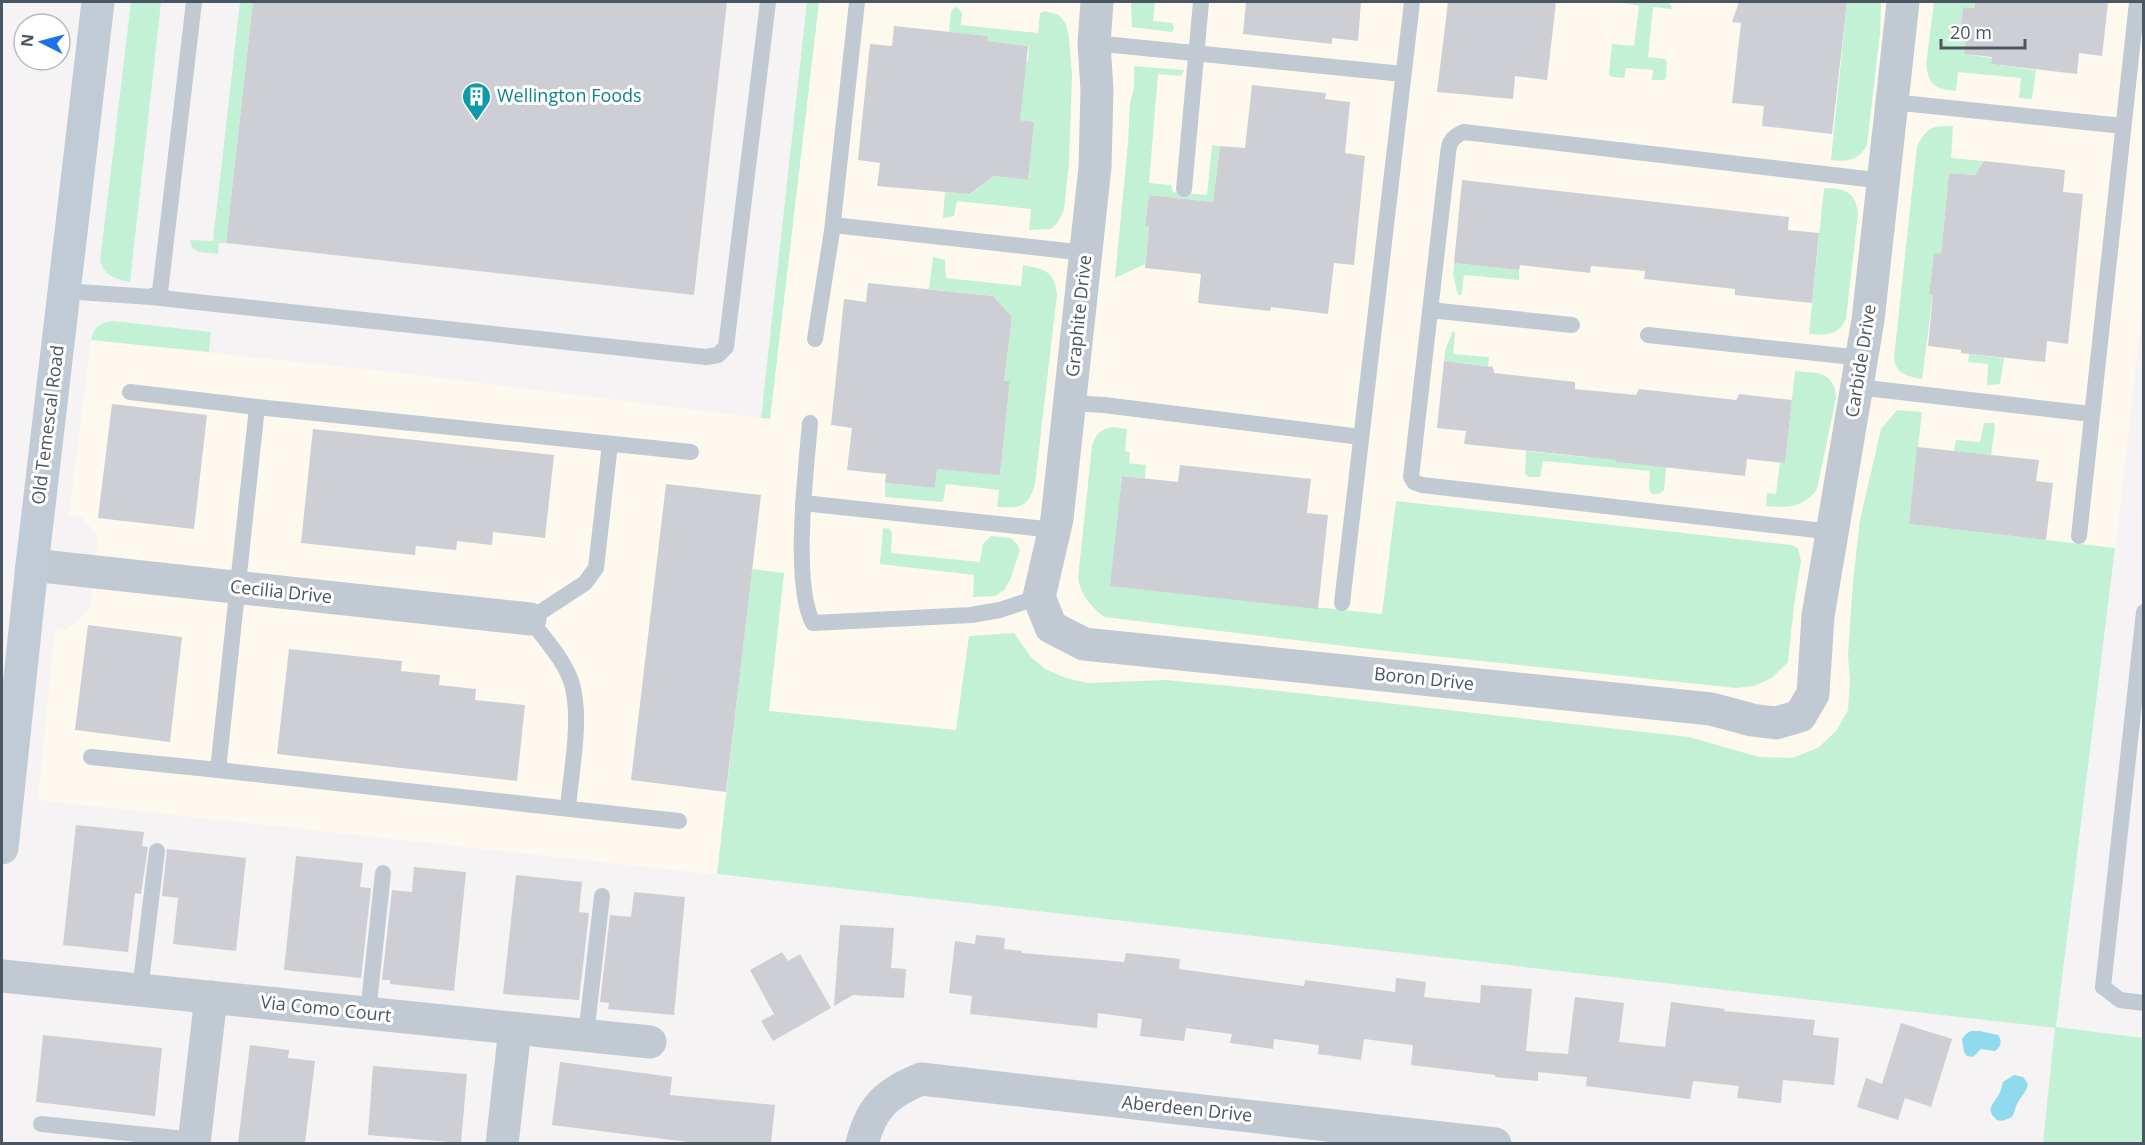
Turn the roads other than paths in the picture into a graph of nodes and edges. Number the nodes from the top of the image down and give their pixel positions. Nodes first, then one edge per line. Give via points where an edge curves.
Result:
1 (98, 2) edge
2 (194, 2) edge
3 (768, 2) edge
4 (857, 2) edge
5 (1097, 2) edge
6 (1201, 2) edge
7 (1412, 2) edge
8 (1903, 2) edge
9 (2137, 2) edge
10 (1094, 43) junction
11 (1196, 53) junction
12 (1403, 74) junction
13 (1892, 102) junction
14 (2123, 126) junction
15 (1884, 181) junction
16 (1184, 189) dead end
17 (833, 225) junction
18 (1086, 253) junction
19 (64, 291) junction
20 (151, 297) junction
21 (1430, 310) junction
22 (1572, 325) dead end
23 (1648, 335) dead end
24 (815, 339) dead end
25 (1860, 373) junction
26 (130, 392) dead end
27 (1070, 403) junction
28 (257, 407) junction
29 (2091, 414) junction
30 (810, 423) dead end
31 (1361, 437) junction
32 (610, 444) junction
33 (691, 453) dead end
34 (803, 503) junction
35 (1054, 530) junction
36 (1833, 532) junction
37 (2079, 536) dead end
38 (32, 565) junction
39 (237, 587) junction
40 (1038, 597) junction
41 (1342, 603) dead end
42 (2144, 612) edge
43 (530, 619) junction
44 (1800, 716) joint
45 (7, 740) edge
46 (91, 757) dead end
47 (218, 770) junction
48 (568, 808) junction
49 (679, 821) dead end
50 (2, 848) edge
51 (157, 851) dead end
52 (382, 873) dead end
53 (602, 896) dead end
54 (2, 976) edge
55 (140, 990) junction
56 (211, 997) junction
57 (2144, 1003) edge
58 (368, 1013) junction
59 (515, 1029) junction
60 (586, 1035) junction
61 (650, 1042) dead end
62 (40, 1124) dead end
63 (194, 1142) edge
64 (502, 1143) edge
65 (862, 1143) edge
66 (1495, 1143) edge

1 - 19 street, Old Temescal Road
2 - 20 lane via 163,277 160,292
3 - 20 lane via 726,346 718,355 694,356
4 - 17 lane
5 - 10 street, Graphite Drive
6 - 11 lane
7 - 12 lane
8 - 13 street, Carbide Drive
9 - 14 lane
10 - 11 lane
10 - 18 street, Graphite Drive via 1095,166
11 - 12 lane
11 - 16 lane
12 - 31 lane
13 - 14 lane
13 - 15 street, Carbide Drive
14 - 29 lane
15 - 21 lane via 1464,132 1450,141
15 - 25 street, Carbide Drive
17 - 18 lane
17 - 24 lane
18 - 27 street, Graphite Drive
19 - 20 lane
19 - 38 street, Old Temescal Road
21 - 22 lane
21 - 36 lane via 1411,477 1414,482
23 - 25 lane
25 - 29 lane
25 - 36 street, Carbide Drive
26 - 28 lane
27 - 31 lane
27 - 35 street, Graphite Drive
28 - 32 lane
28 - 39 lane
29 - 37 lane
30 - 34 lane
31 - 41 lane
32 - 33 lane
32 - 43 lane via 596,568 585,583
34 - 35 lane
34 - 40 lane via 803,574 813,623 971,615
35 - 40 street, Graphite Drive
36 - 44 street, Carbide Drive via 1818,616 1813,694
38 - 39 street, Cecilia Drive
38 - 45 street, Old Temescal Road
39 - 43 street, Cecilia Drive
39 - 47 lane
40 - 44 street, Boron Drive via 1051,627 1084,644 1700,708 1776,723
42 - 57 lane via 2103,987 2120,1000
43 - 48 lane via 572,684 576,722
45 - 50 street, Old Temescal Road
46 - 47 lane
47 - 48 lane
48 - 49 lane
51 - 55 lane
52 - 58 lane
53 - 60 lane
54 - 55 street, Via Como Court
55 - 56 street, Via Como Court
56 - 58 street, Via Como Court
56 - 63 street
58 - 59 street, Via Como Court
59 - 60 street, Via Como Court
59 - 64 street
60 - 61 street, Via Como Court
62 - 63 lane
65 - 66 street, Aberdeen Drive via 867,1123 883,1100 921,1079

